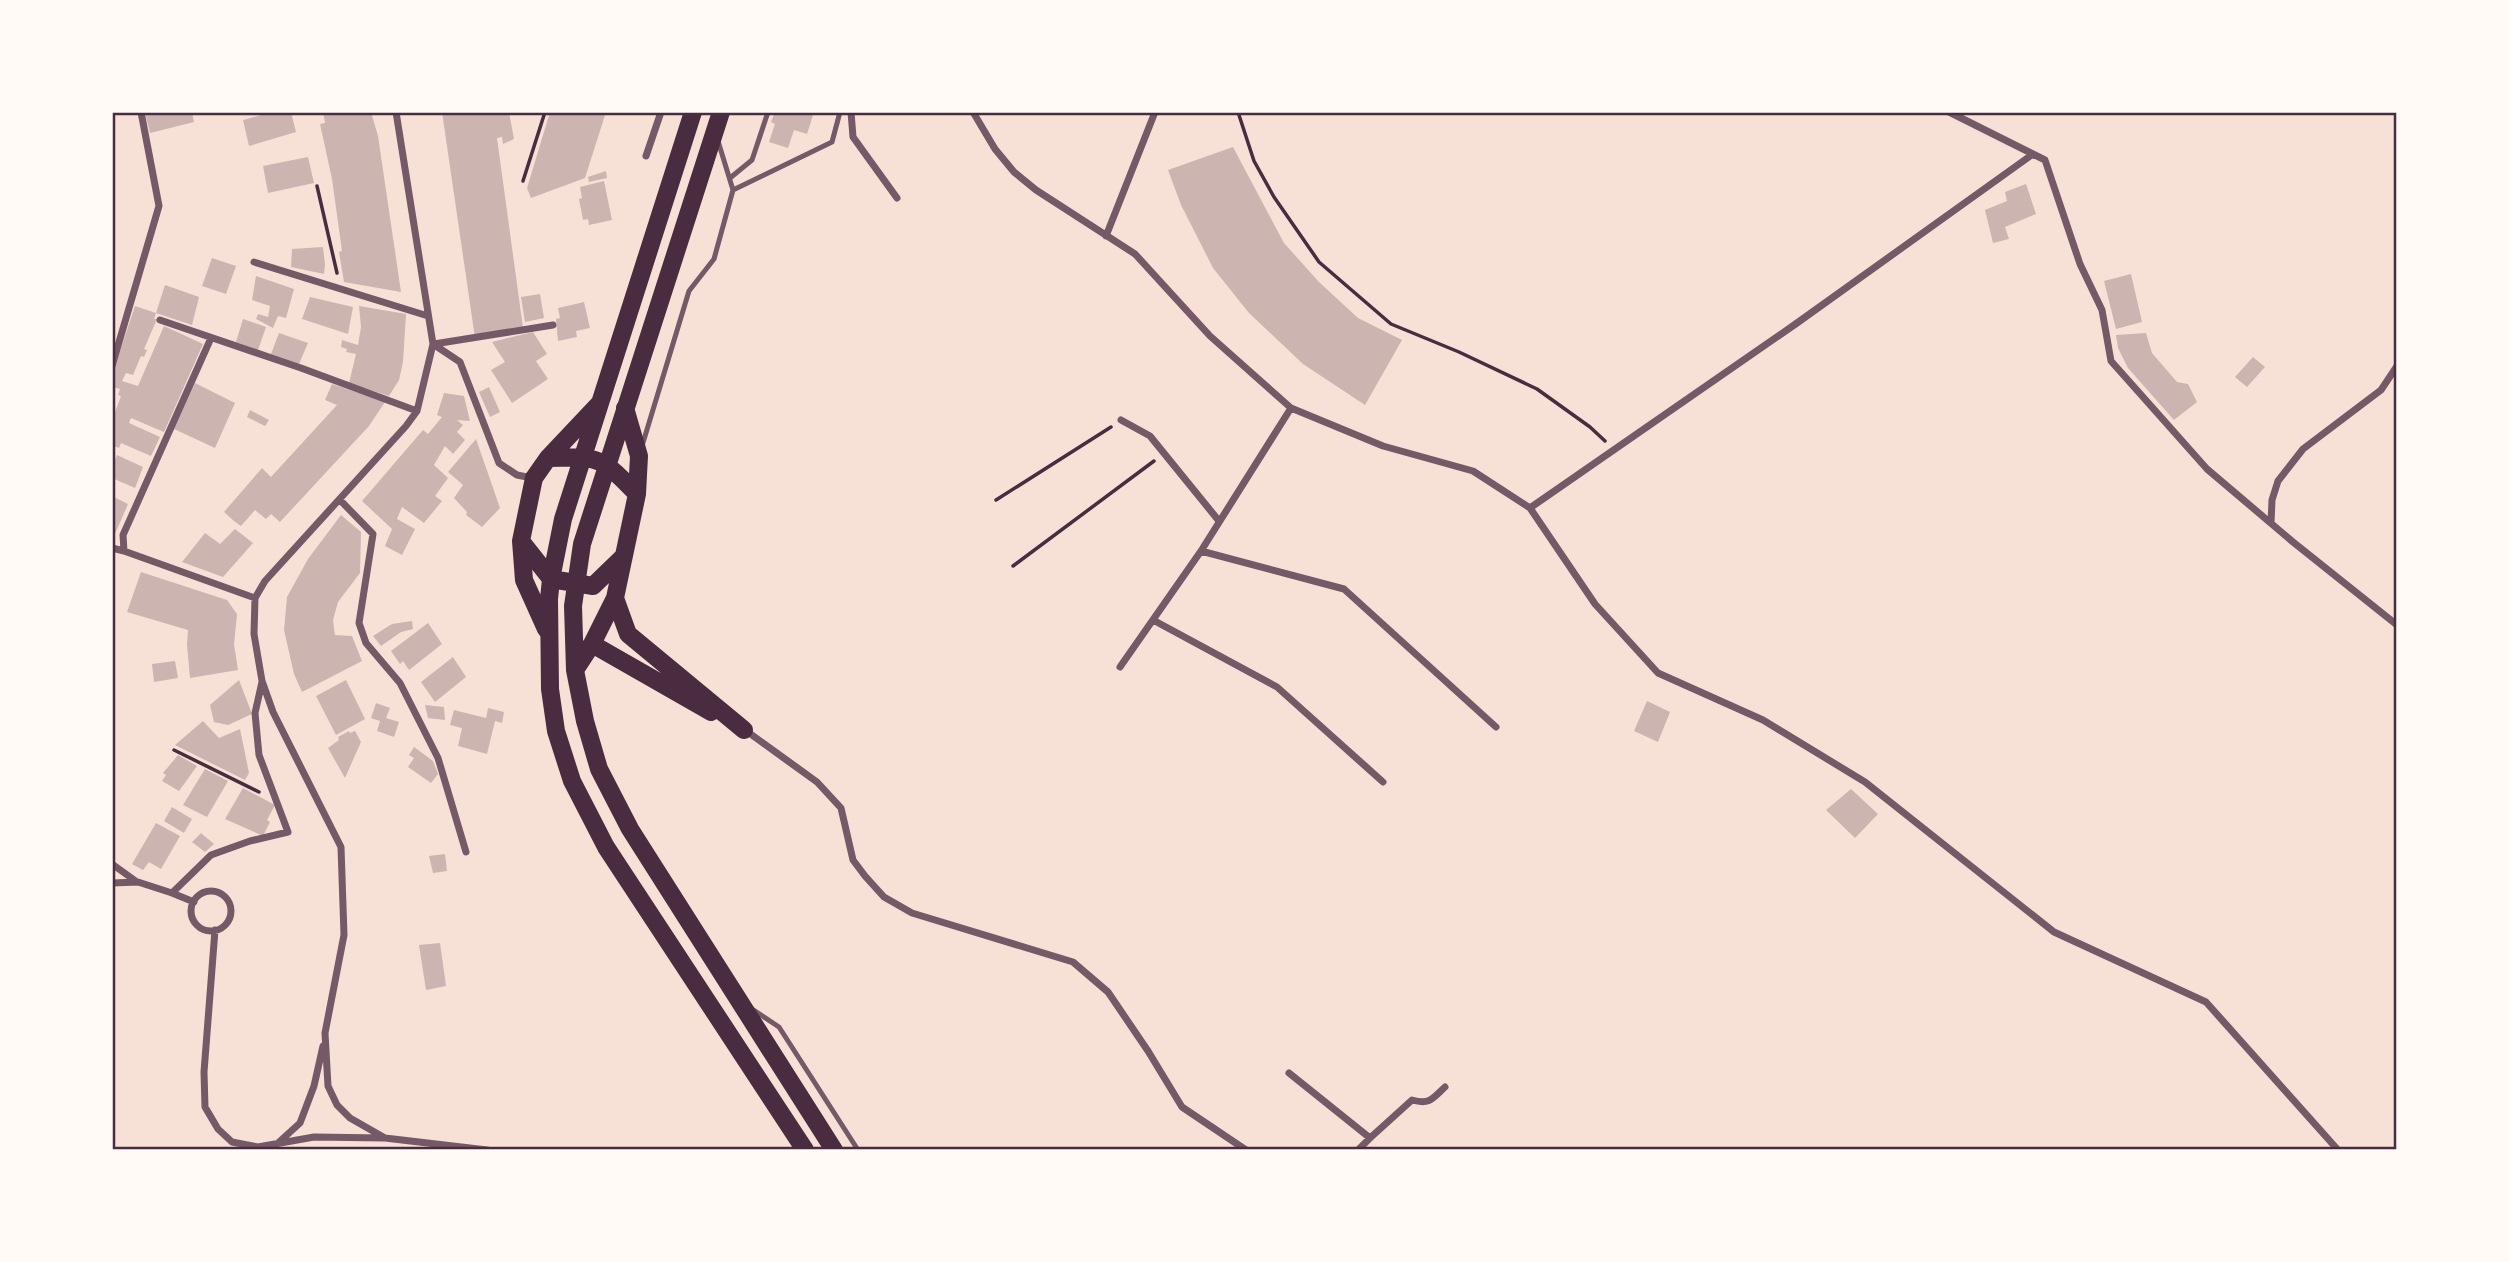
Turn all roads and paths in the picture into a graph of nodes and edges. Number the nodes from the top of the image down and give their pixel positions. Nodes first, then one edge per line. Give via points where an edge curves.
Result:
1 (141, 112) edge
2 (396, 112) edge
3 (545, 112) edge
4 (661, 112) edge
5 (694, 112) edge
6 (721, 112) edge
7 (768, 112) edge
8 (840, 112) edge
9 (851, 112) edge
10 (973, 112) edge
11 (1155, 112) edge
12 (1238, 112) edge
13 (1949, 112) edge
14 (715, 131) junction
15 (2032, 154) junction
16 (646, 156) dead end
17 (730, 178) junction
18 (523, 181) dead end
19 (317, 186) dead end
20 (733, 190) junction
21 (897, 198) dead end
22 (1107, 236) junction
23 (254, 262) dead end
24 (341, 290) junction
25 (428, 316) junction
26 (159, 320) dead end
27 (553, 325) dead end
28 (211, 338) junction
29 (433, 344) junction
30 (112, 366) edge
31 (2397, 366) edge
32 (601, 401) junction
33 (625, 408) junction
34 (1291, 408) junction
35 (417, 411) junction
36 (1121, 420) joint
37 (1614, 450) junction
38 (1164, 453) junction
39 (584, 456) junction
40 (639, 456) junction
41 (548, 458) junction
42 (607, 463) junction
43 (534, 478) junction
44 (638, 494) junction
45 (340, 500) junction
46 (996, 500) dead end
47 (1530, 508) junction
48 (1219, 521) junction
49 (2271, 523) junction
50 (521, 541) junction
51 (112, 548) edge
52 (124, 551) junction
53 (1201, 551) junction
54 (623, 557) junction
55 (1013, 566) dead end
56 (551, 579) junction
57 (577, 583) junction
58 (255, 598) junction
59 (615, 598) junction
60 (1153, 620) junction
61 (2397, 625) edge
62 (549, 634) junction
63 (592, 644) junction
64 (1120, 667) dead end
65 (575, 670) junction
66 (262, 681) junction
67 (1496, 727) dead end
68 (744, 730) junction
69 (174, 750) dead end
70 (1383, 782) dead end
71 (276, 801) junction
72 (466, 852) dead end
73 (112, 864) edge
74 (138, 882) junction
75 (112, 883) edge
76 (172, 893) junction
77 (194, 902) junction
78 (215, 930) junction
79 (737, 998) junction
80 (326, 1033) junction
81 (1289, 1073) dead end
82 (1445, 1087) dead end
83 (385, 1138) junction
84 (1370, 1138) junction
85 (278, 1143) junction
86 (486, 1150) edge
87 (805, 1150) edge
88 (834, 1150) edge
89 (858, 1150) edge
90 (1246, 1150) edge
91 (1358, 1150) edge
92 (2338, 1150) edge

1 - 30 street via 159,206
2 - 25 street
3 - 18 path
4 - 16 street
5 - 32 main road
6 - 14 main road
7 - 17 lane via 751,160
8 - 20 lane via 832,142
9 - 21 street via 853,137
10 - 22 street via 1014,172
11 - 22 street
12 - 37 path via 1254,161 1320,262 1391,324 1537,389
13 - 15 street
14 - 17 lane
14 - 33 main road
15 - 37 street
15 - 49 street via 2045,160 2080,264 2102,310 2111,360 2207,469
17 - 20 lane
19 - 24 path
20 - 40 lane via 714,259 689,291
22 - 34 street via 1135,254 1210,336
23 - 24 street
24 - 25 street
25 - 29 street
26 - 28 street
27 - 29 street
28 - 35 street
28 - 52 street via 123,535
29 - 35 street
29 - 43 street via 460,362 499,463 517,475
31 - 49 street via 2381,390 2302,449 2278,481
32 - 39 main road
32 - 41 main road
33 - 40 main road
33 - 42 main road
34 - 47 street via 1382,446 1473,471
34 - 48 street
35 - 45 street
36 - 38 street via 1150,436
36 - 46 path
37 - 47 street
38 - 48 street
38 - 55 path
39 - 41 main road
39 - 42 main road
39 - 56 main road
40 - 44 main road
41 - 43 main road
42 - 44 main road
42 - 57 main road via 582,544
43 - 50 main road
44 - 54 main road
45 - 58 street via 265,581
45 - 72 street via 373,534 359,623 366,643 400,683 438,758
47 - 92 street via 1595,604 1658,673 1763,720 1865,782 2054,932 2206,1002
48 - 53 street
49 - 61 street
50 - 56 main road
50 - 62 main road via 524,580
51 - 52 street
52 - 58 street
53 - 60 street
53 - 67 street via 1344,589
54 - 57 main road via 593,586
54 - 59 main road
56 - 57 main road
56 - 62 main road
57 - 65 main road
58 - 66 street via 254,634
59 - 63 main road
59 - 68 main road via 628,634
60 - 64 street
60 - 70 street via 1278,687
62 - 87 main road via 556,731 572,781 606,847
63 - 65 main road
63 - 68 main road
65 - 79 main road via 599,769 630,829
66 - 71 street via 255,713 259,755
66 - 80 street via 341,847 344,934
68 - 90 street via 817,782 841,808 853,860 884,897 912,913 1073,962 1108,992 1182,1107
69 - 71 path
71 - 76 street via 288,832 211,855
73 - 74 street
74 - 75 street
74 - 76 street
76 - 77 street
77 - 78 street via 191,912 197,925
77 - 78 street via 211,891 227,899 230,917
78 - 85 street via 205,1107 232,1142 258,1147
79 - 88 main road
79 - 89 lane via 779,1027
80 - 83 street via 328,1086 337,1105
80 - 85 street via 300,1124
81 - 84 street
82 - 84 street via 1423,1104 1412,1100
83 - 85 street via 314,1137
83 - 86 street
84 - 91 street

